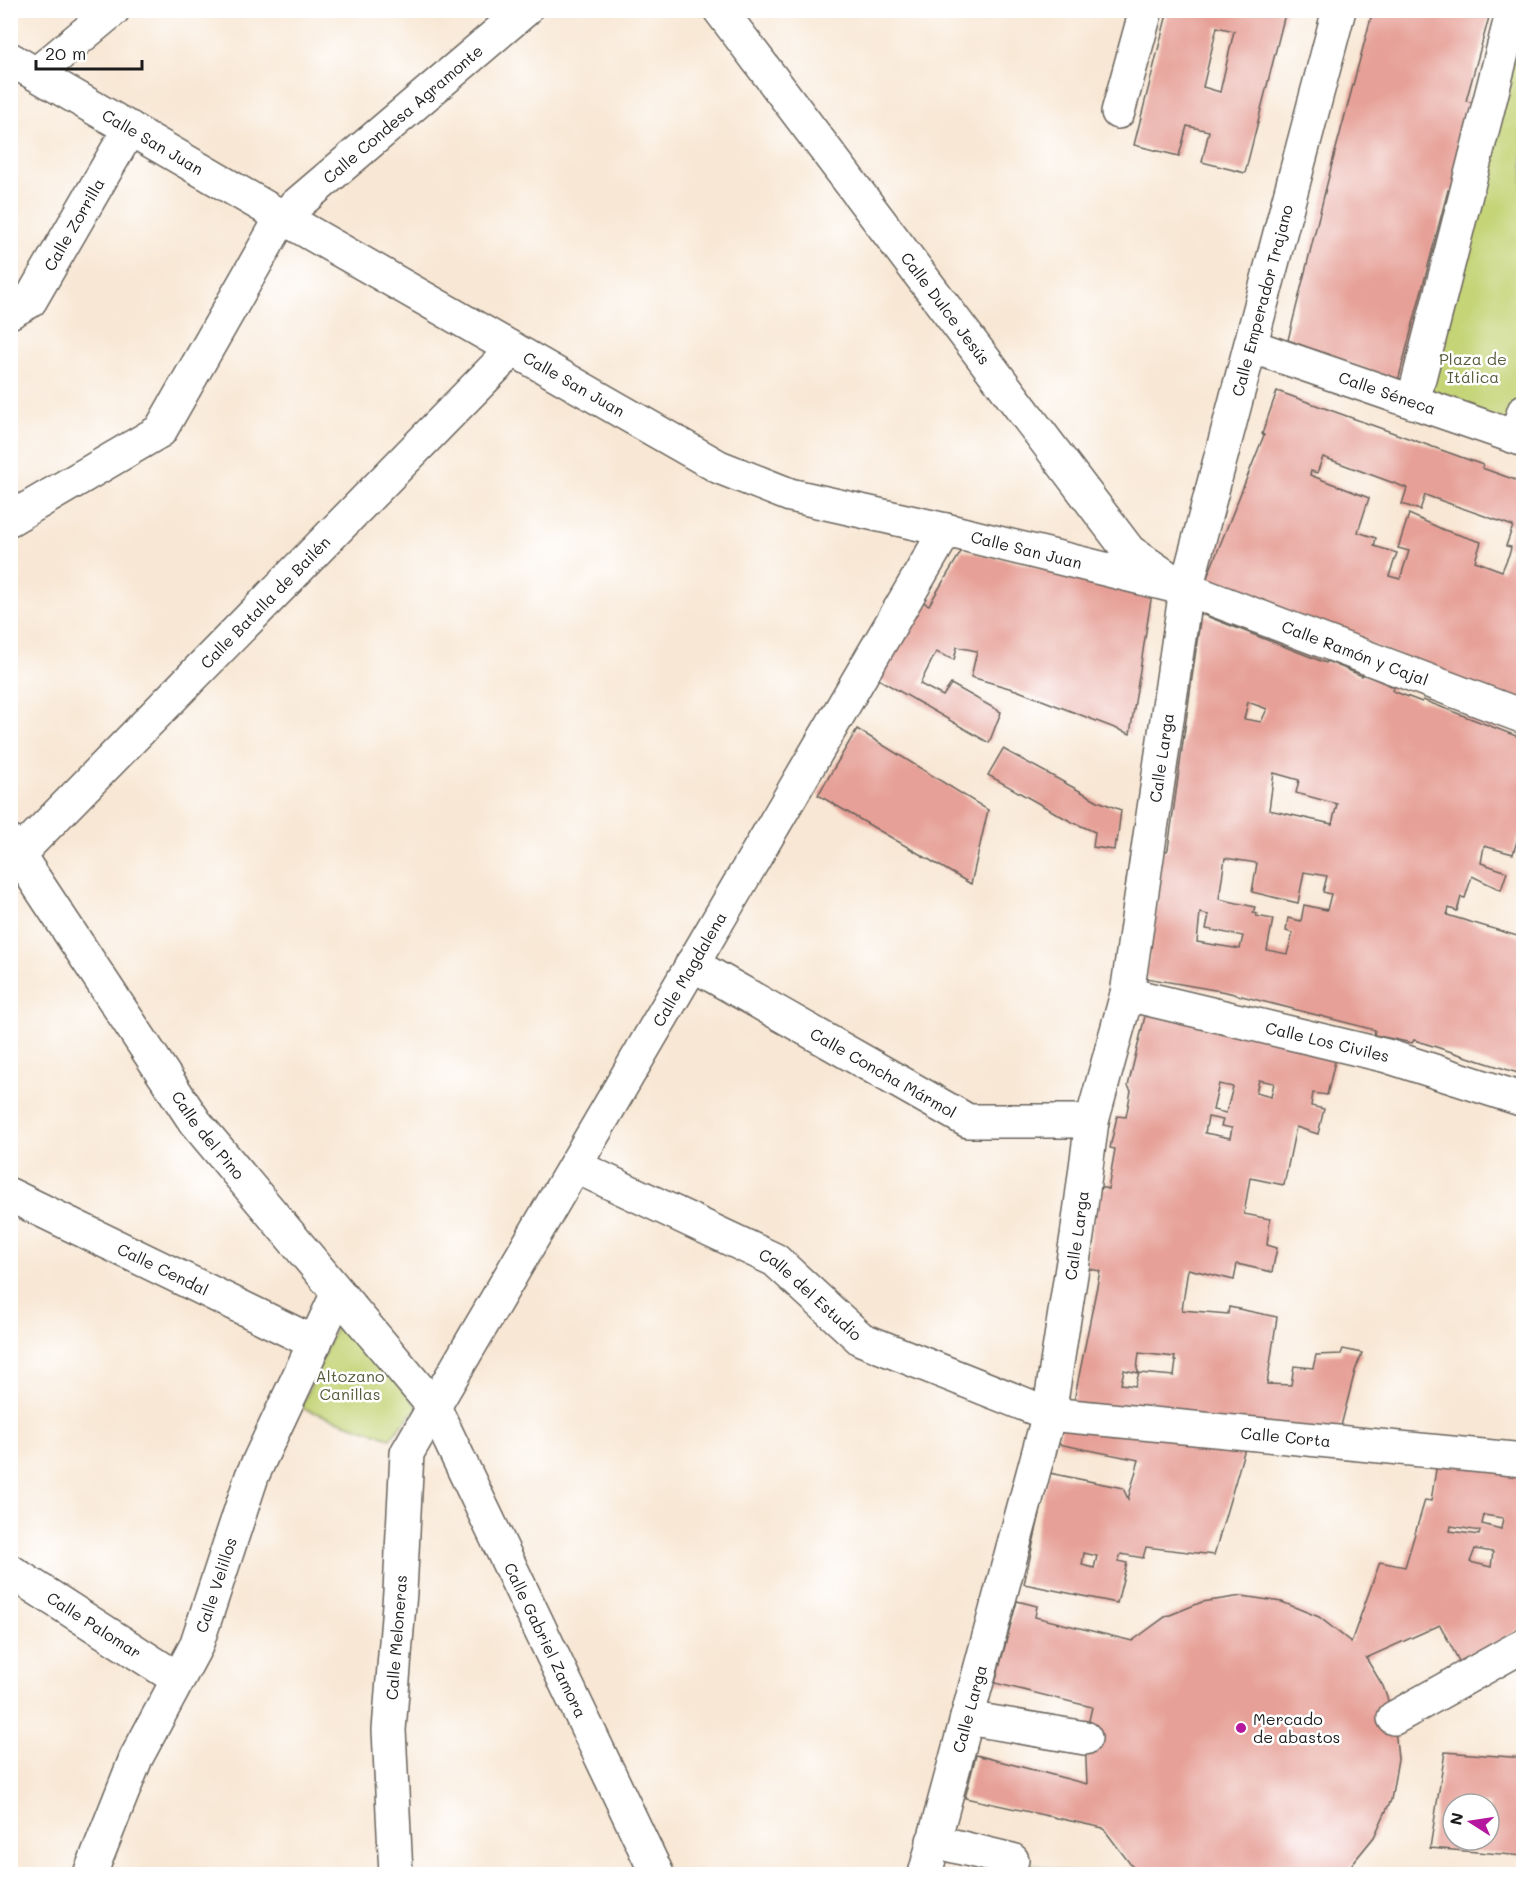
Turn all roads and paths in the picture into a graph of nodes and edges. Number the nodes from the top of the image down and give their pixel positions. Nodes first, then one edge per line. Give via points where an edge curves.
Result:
1 (113, 10) edge
2 (525, 10) edge
3 (720, 10) edge
4 (1146, 10) edge
5 (1339, 10) edge
6 (1514, 10) edge
7 (23, 66) edge
8 (1118, 112) dead end
9 (130, 128) junction
10 (282, 217) junction
11 (10, 312) edge
12 (1251, 346) junction
13 (513, 349) junction
14 (1413, 402) junction
15 (1521, 429) edge
16 (10, 519) edge
17 (946, 530) junction
18 (1186, 590) junction
19 (1524, 717) edge
20 (15, 848) edge
21 (692, 964) junction
22 (1127, 994) junction
23 (1524, 1100) edge
24 (1092, 1121) junction
25 (575, 1166) junction
26 (10, 1195) edge
27 (338, 1293) junction
28 (315, 1343) junction
29 (434, 1407) junction
30 (1049, 1414) junction
31 (1524, 1460) edge
32 (10, 1571) edge
33 (1524, 1645) edge
34 (178, 1679) junction
35 (967, 1718) junction
36 (1394, 1718) dead end
37 (1085, 1738) dead end
38 (933, 1841) junction
39 (1012, 1860) dead end
40 (90, 1875) edge
41 (396, 1875) edge
42 (657, 1875) edge
43 (925, 1875) edge

1 - 7 street
2 - 10 street, Calle Condesa Agramonte
3 - 18 street, Calle Dulce Jesús via 1129,551
4 - 8 street
5 - 12 street, Calle Emperador Trajano
6 - 14 street
7 - 9 street, Calle San Juan
9 - 10 street, Calle San Juan
9 - 11 street, Calle Zorrilla via 30,301
10 - 13 street, Calle San Juan
10 - 16 street, Calle Condesa Agramonte via 160,431
12 - 14 street, Calle Séneca
12 - 18 street, Calle Emperador Trajano
13 - 17 street, Calle San Juan via 719,467 790,495
13 - 20 street, Calle Batalla de Bailén
14 - 15 street, Calle Séneca
17 - 18 street, Calle San Juan
17 - 21 street, Calle Magdalena
18 - 19 street, Calle Ramón y Cajal
18 - 22 street, Calle Larga
20 - 27 street, Calle del Pino via 195,1122
21 - 24 street, Calle Concha Mármol via 968,1121
21 - 25 street, Calle Magdalena
22 - 23 street, Calle Los Civiles via 1387,1056
22 - 24 street, Calle Larga
24 - 30 street, Calle Larga
25 - 29 street, Calle Magdalena
25 - 30 street, Calle del Estudio via 775,1260 861,1339
26 - 28 street, Calle Cendal
27 - 28 street, Calle Velillos
27 - 29 street, Calle del Pino
28 - 34 street, Calle Velillos via 252,1476 196,1646
29 - 41 street, Calle Meloneras via 407,1453 389,1730
29 - 42 street, Calle Gabriel Zamora
30 - 31 street, Calle Corta
30 - 35 street, Calle Larga
32 - 34 street, Calle Palomar
33 - 36 street
34 - 40 street, Calle Velillos via 136,1758
35 - 37 street
35 - 38 street, Calle Larga
38 - 39 street
38 - 43 street, Calle Larga

